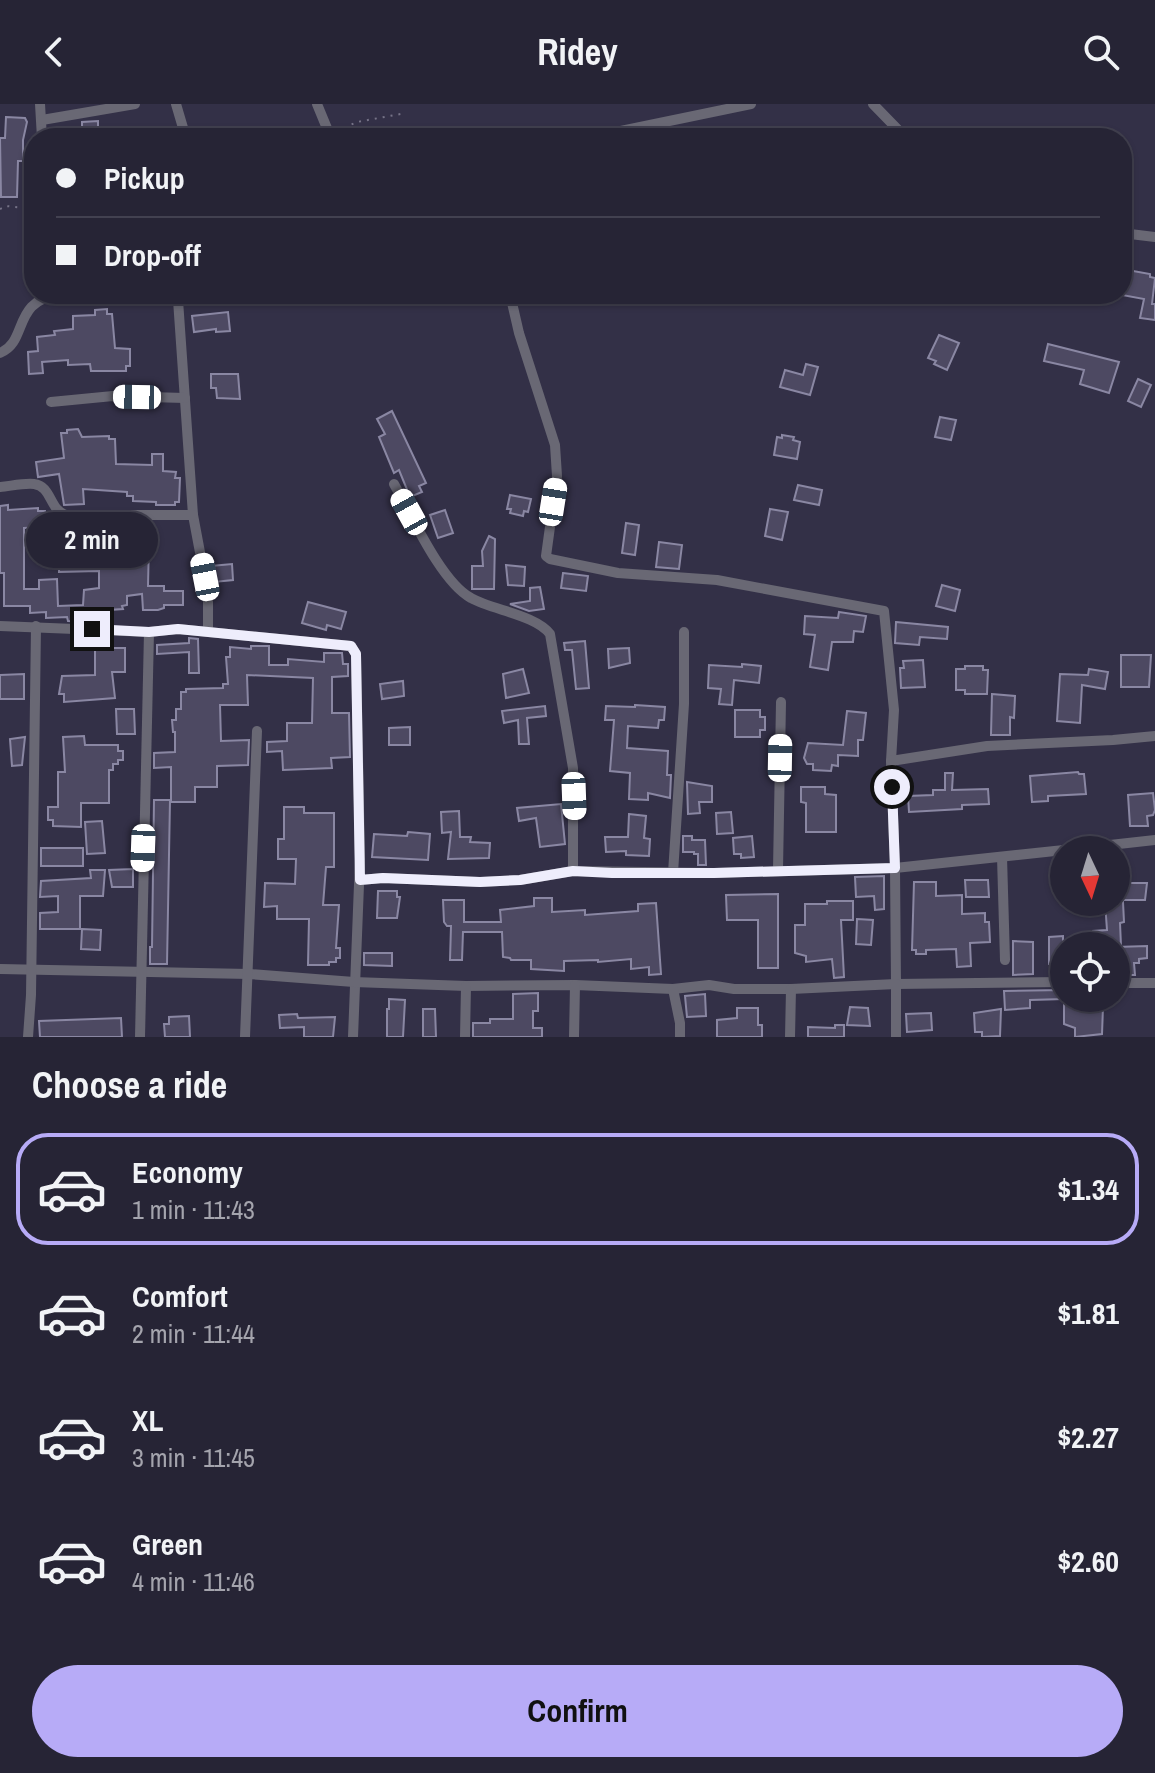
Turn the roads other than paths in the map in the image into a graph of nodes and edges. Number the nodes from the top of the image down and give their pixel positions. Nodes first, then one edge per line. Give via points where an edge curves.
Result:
1 (40, 104) edge
2 (135, 104) edge
3 (176, 104) edge
4 (317, 104) edge
5 (751, 104) edge
6 (873, 104) edge
7 (42, 120) junction
8 (42, 128) edge
9 (183, 128) edge
10 (327, 128) edge
11 (635, 128) edge
12 (896, 128) edge
13 (1132, 234) edge
14 (1155, 237) edge
15 (34, 304) edge
16 (178, 304) edge
17 (512, 304) edge
18 (0, 353) edge
19 (185, 398) junction
20 (51, 402) dead end
21 (394, 484) dead end
22 (0, 487) edge
23 (193, 515) junction
24 (0, 626) edge
25 (36, 626) junction
26 (149, 632) junction
27 (208, 632) junction
28 (684, 632) dead end
29 (781, 702) dead end
30 (257, 731) dead end
31 (1155, 736) edge
32 (891, 761) junction
33 (1155, 840) edge
34 (1130, 843) edge
35 (1050, 852) edge
36 (1002, 857) junction
37 (895, 868) junction
38 (778, 870) junction
39 (573, 871) junction
40 (673, 873) junction
41 (360, 880) junction
42 (1005, 960) dead end
43 (0, 969) edge
44 (31, 970) junction
45 (139, 972) junction
46 (249, 974) junction
47 (354, 982) junction
48 (1050, 982) edge
49 (1130, 983) edge
50 (1155, 983) edge
51 (896, 984) junction
52 (575, 985) junction
53 (466, 986) junction
54 (673, 989) junction
55 (791, 989) junction
56 (28, 1037) edge
57 (140, 1037) edge
58 (245, 1037) edge
59 (353, 1037) edge
60 (465, 1037) edge
61 (574, 1037) edge
62 (680, 1037) edge
63 (790, 1037) edge
64 (896, 1037) edge

1 - 7 street
2 - 7 street
3 - 9 street
4 - 10 street
5 - 11 street
6 - 12 street
7 - 8 street
13 - 14 street
15 - 18 street via 14,341
16 - 19 street
17 - 32 street via 555,445 557,476 546,556 618,573 717,580 884,611 894,710
19 - 20 street via 113,396
19 - 23 street
21 - 39 street via 447,575 469,598 550,634 573,768
22 - 23 street via 34,484 46,490 56,510 66,515
23 - 27 street via 208,595
24 - 25 street
25 - 26 street
25 - 44 street
26 - 27 street
26 - 45 street
27 - 41 street via 330,642 351,646 356,654
28 - 40 street
29 - 38 street
30 - 46 street
31 - 32 street via 987,746
32 - 37 street
33 - 34 street
35 - 36 street
36 - 37 street
36 - 42 street
37 - 38 street
37 - 51 street
38 - 40 street
39 - 40 street
39 - 41 street via 506,881
41 - 47 street
43 - 44 street
44 - 45 street
44 - 56 street
45 - 46 street
45 - 57 street
46 - 47 street
46 - 58 street
47 - 53 street
47 - 59 street
48 - 51 street
49 - 50 street
51 - 55 street
51 - 64 street
52 - 53 street
52 - 54 street
52 - 61 street
53 - 60 street
54 - 55 street
54 - 62 street
55 - 63 street

